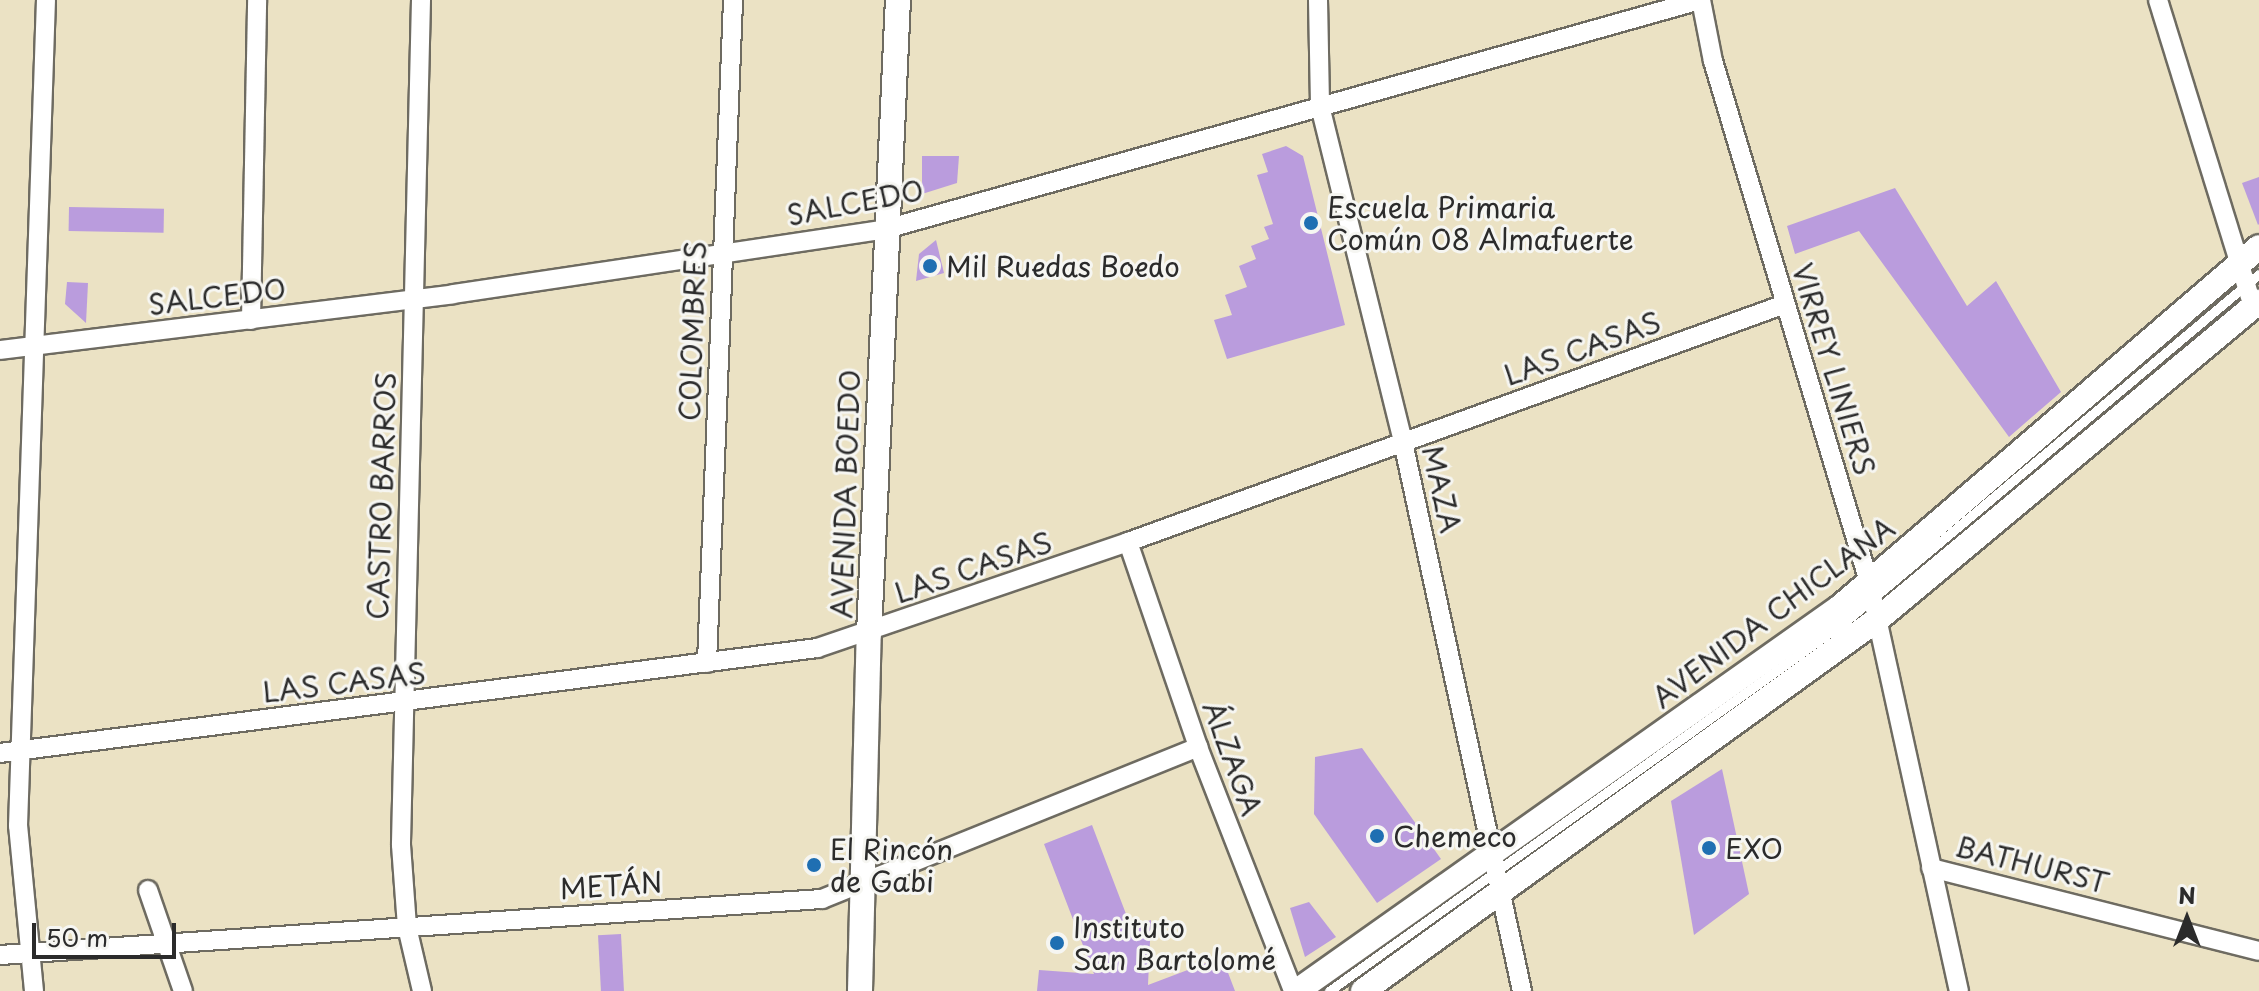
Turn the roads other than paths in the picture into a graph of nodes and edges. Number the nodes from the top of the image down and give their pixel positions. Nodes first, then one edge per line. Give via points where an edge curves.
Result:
1 (46, 0) edge
2 (257, 0) edge
3 (421, 0) edge
4 (733, 0) edge
5 (898, 0) edge
6 (1318, 0) edge
7 (1700, 0) edge
8 (2158, 0) edge
9 (1320, 106) junction
10 (886, 229) junction
11 (2259, 247) edge
12 (723, 255) junction
13 (2253, 292) edge
14 (414, 299) junction
15 (1785, 304) junction
16 (251, 320) junction
17 (34, 346) junction
18 (0, 350) edge
19 (1403, 442) junction
20 (1128, 542) junction
21 (1873, 600) junction
22 (869, 633) junction
23 (707, 663) junction
24 (403, 703) junction
25 (1198, 747) junction
26 (10, 752) edge
27 (1931, 868) junction
28 (1498, 871) junction
29 (860, 888) junction
30 (148, 890) dead end
31 (407, 927) junction
32 (165, 943) junction
33 (27, 950) junction
34 (2259, 951) edge
35 (0, 955) edge
36 (34, 991) edge
37 (183, 991) edge
38 (422, 991) edge
39 (860, 991) edge
40 (1295, 991) edge
41 (1329, 991) edge
42 (1363, 991) edge
43 (1522, 991) edge
44 (1959, 991) edge

1 - 17 street
2 - 16 street
3 - 14 street, CASTRO BARROS
4 - 12 street, COLOMBRES
5 - 10 main road, AVENIDA BOEDO
6 - 9 street, MAZA
7 - 9 street, SALCEDO
7 - 15 street, VIRREY LINIERS
8 - 13 street
9 - 10 street, SALCEDO
9 - 19 street, MAZA
10 - 12 street, SALCEDO
10 - 22 main road, AVENIDA BOEDO
11 - 13 main road, AVENIDA CHICLANA
12 - 14 street, SALCEDO
12 - 23 street, COLOMBRES
13 - 21 main road, AVENIDA CHICLANA
13 - 21 main road, AVENIDA CHICLANA
14 - 16 street, SALCEDO
14 - 24 street, CASTRO BARROS
15 - 19 street, LAS CASAS
15 - 21 street, VIRREY LINIERS
16 - 17 street, SALCEDO
17 - 18 street, SALCEDO
17 - 26 street
19 - 20 street, LAS CASAS
19 - 28 street, MAZA
20 - 22 street, LAS CASAS
20 - 25 street, ÁLZAGA
21 - 27 street, VIRREY LINIERS
21 - 28 main road, AVENIDA CHICLANA
21 - 28 main road, AVENIDA CHICLANA
22 - 23 street, LAS CASAS via 817,648
22 - 29 main road, AVENIDA BOEDO
23 - 24 street, LAS CASAS
24 - 26 street, LAS CASAS
24 - 31 street, CASTRO BARROS via 401,845
25 - 29 street, METÁN
25 - 40 street, ÁLZAGA
26 - 33 street
27 - 34 street, BATHURST
27 - 44 street, VIRREY LINIERS
28 - 40 main road, AVENIDA CHICLANA
28 - 41 lane
28 - 42 main road, AVENIDA CHICLANA
28 - 43 street, MAZA
29 - 31 street, METÁN via 822,899
29 - 39 main road, AVENIDA BOEDO
30 - 32 street
31 - 32 street, METÁN
31 - 38 street, CASTRO BARROS
32 - 33 street, METÁN
32 - 37 street
33 - 35 street, METÁN
33 - 36 street

